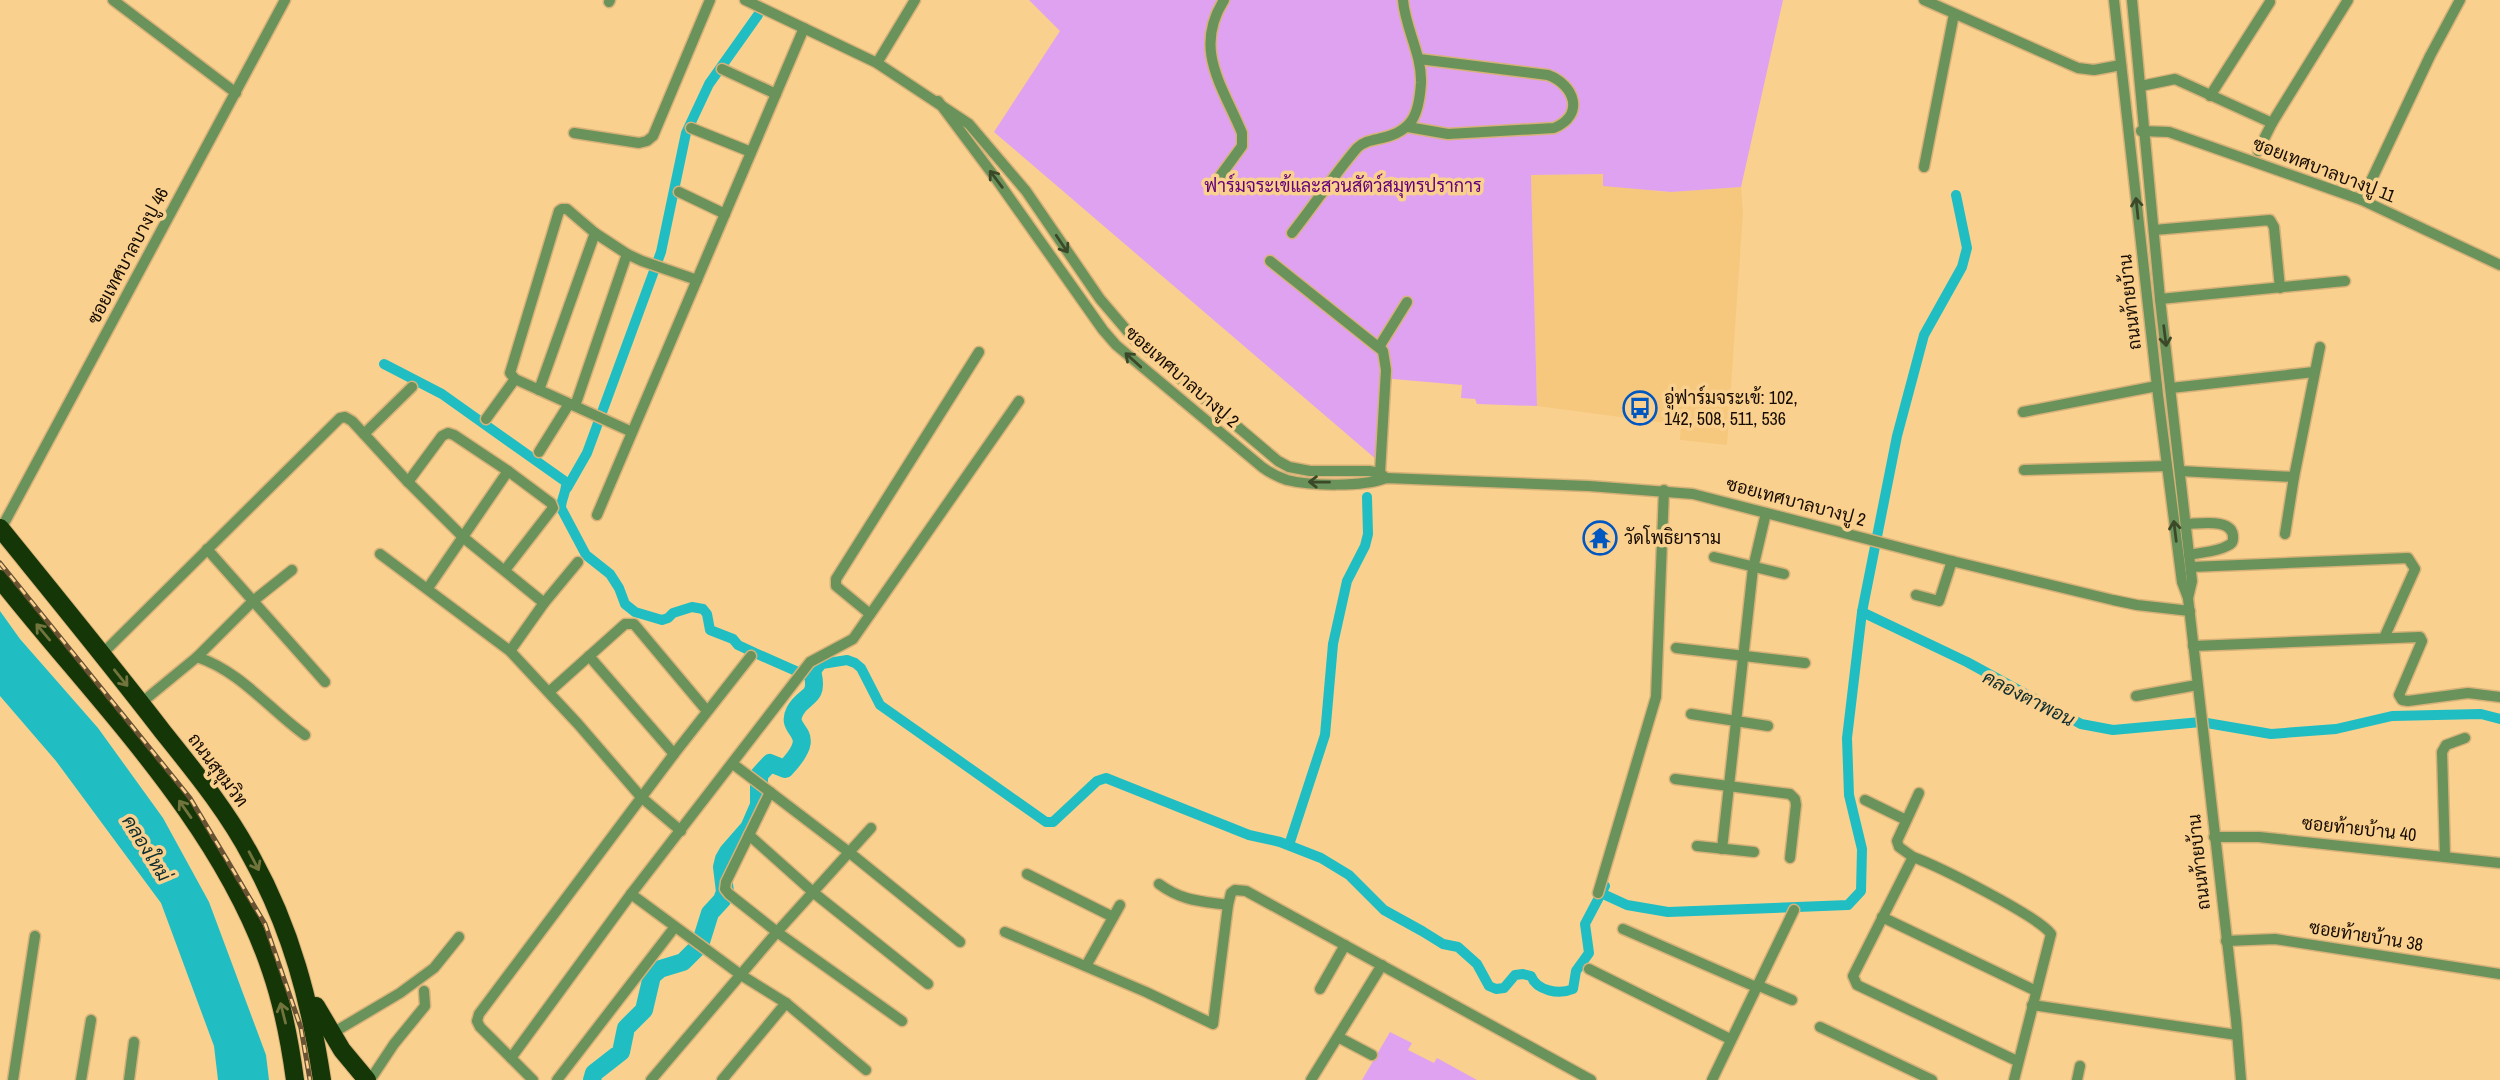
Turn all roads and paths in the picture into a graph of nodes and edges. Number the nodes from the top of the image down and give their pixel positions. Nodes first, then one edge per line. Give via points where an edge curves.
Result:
1 (113, 0) edge
2 (285, 0) edge
3 (710, 0) edge
4 (745, 0) edge
5 (915, 0) edge
6 (1224, 0) edge
7 (1402, 0) edge
8 (1924, 0) edge
9 (2114, 0) edge
10 (2132, 0) edge
11 (2348, 0) edge
12 (2460, 0) edge
13 (2270, 2) dead end
14 (1954, 13) junction
15 (804, 28) junction
16 (1419, 59) junction
17 (877, 63) junction
18 (2121, 65) junction
19 (722, 69) dead end
20 (2141, 86) junction
21 (236, 93) junction
22 (776, 94) junction
23 (2210, 96) junction
24 (938, 101) junction
25 (2272, 123) junction
26 (1408, 127) junction
27 (691, 128) dead end
28 (2145, 131) junction
29 (574, 133) dead end
30 (2128, 133) junction
31 (2258, 151) dead end
32 (751, 152) junction
33 (1924, 167) dead end
34 (1215, 183) dead end
35 (679, 192) dead end
36 (2362, 200) junction
37 (725, 214) junction
38 (2154, 230) junction
39 (595, 233) junction
40 (1292, 233) dead end
41 (627, 254) junction
42 (1270, 261) dead end
43 (2500, 265) edge
44 (697, 280) junction
45 (2345, 281) dead end
46 (2280, 288) junction
47 (2160, 299) junction
48 (1407, 302) dead end
49 (1379, 346) junction
50 (2320, 348) dead end
51 (979, 352) dead end
52 (2314, 372) junction
53 (515, 379) junction
54 (2157, 386) junction
55 (412, 387) dead end
56 (2171, 388) junction
57 (539, 390) junction
58 (1019, 401) dead end
59 (572, 405) junction
60 (2023, 412) dead end
61 (486, 419) dead end
62 (632, 432) junction
63 (364, 434) junction
64 (539, 453) dead end
65 (2167, 466) junction
66 (2024, 470) dead end
67 (508, 471) junction
68 (2180, 471) junction
69 (1383, 475) junction
70 (2294, 477) junction
71 (408, 482) junction
72 (1664, 490) junction
73 (1766, 513) junction
74 (597, 515) dead end
75 (2186, 524) junction
76 (0, 529) edge
77 (2285, 534) dead end
78 (464, 538) junction
79 (207, 549) junction
80 (380, 554) dead end
81 (2189, 555) junction
82 (1714, 557) dead end
83 (1952, 561) junction
84 (578, 562) dead end
85 (2191, 567) junction
86 (1753, 568) junction
87 (292, 570) dead end
88 (505, 570) junction
89 (1784, 575) dead end
90 (0, 579) edge
91 (428, 588) junction
92 (1916, 595) dead end
93 (2188, 598) junction
94 (253, 601) junction
95 (544, 603) junction
96 (2190, 611) junction
97 (870, 614) junction
98 (2384, 638) junction
99 (2193, 646) junction
100 (1676, 648) dead end
101 (510, 650) junction
102 (102, 654) junction
103 (589, 656) junction
104 (751, 656) dead end
105 (1745, 656) junction
106 (197, 657) junction
107 (1805, 663) dead end
108 (325, 682) dead end
109 (2197, 685) junction
110 (549, 692) junction
111 (2136, 696) dead end
112 (2500, 697) edge
113 (141, 703) junction
114 (707, 712) junction
115 (1692, 714) dead end
116 (1738, 721) junction
117 (1768, 726) dead end
118 (304, 735) dead end
119 (2465, 738) dead end
120 (674, 754) junction
121 (733, 764) junction
122 (1675, 779) dead end
123 (1729, 786) junction
124 (769, 792) junction
125 (1919, 793) dead end
126 (641, 797) junction
127 (1865, 800) dead end
128 (1906, 820) junction
129 (871, 828) dead end
130 (681, 831) junction
131 (749, 835) junction
132 (2214, 836) junction
133 (1697, 846) dead end
134 (1722, 849) junction
135 (1754, 852) dead end
136 (850, 853) junction
137 (2445, 856) junction
138 (1913, 857) junction
139 (1790, 858) dead end
140 (2500, 863) edge
141 (1027, 874) dead end
142 (1159, 884) dead end
143 (814, 893) junction
144 (1598, 893) dead end
145 (631, 894) junction
146 (1119, 905) dead end
147 (1228, 905) junction
148 (1794, 910) dead end
149 (1113, 917) junction
150 (1882, 917) junction
151 (674, 928) junction
152 (1622, 929) dead end
153 (777, 932) junction
154 (1005, 932) dead end
155 (35, 936) dead end
156 (459, 937) dead end
157 (960, 942) dead end
158 (2225, 942) junction
159 (1345, 944) junction
160 (1382, 965) junction
161 (1086, 966) junction
162 (1589, 969) dead end
163 (2500, 974) edge
164 (741, 975) junction
165 (302, 977) junction
166 (928, 984) dead end
167 (1757, 986) junction
168 (1320, 989) dead end
169 (424, 991) dead end
170 (2036, 991) junction
171 (1792, 1000) dead end
172 (786, 1003) junction
173 (2032, 1005) junction
174 (91, 1020) dead end
175 (902, 1021) dead end
176 (1820, 1027) dead end
177 (331, 1034) junction
178 (2237, 1035) junction
179 (1338, 1037) junction
180 (1730, 1039) junction
181 (134, 1042) dead end
182 (1372, 1055) dead end
183 (511, 1058) junction
184 (2017, 1060) junction
185 (2080, 1066) dead end
186 (866, 1070) dead end
187 (13, 1080) edge
188 (81, 1080) edge
189 (129, 1080) edge
190 (295, 1080) edge
191 (321, 1080) edge
192 (368, 1080) edge
193 (533, 1080) edge
194 (557, 1080) edge
195 (651, 1080) edge
196 (722, 1080) edge
197 (1311, 1080) edge
198 (1591, 1080) edge
199 (1712, 1080) edge
200 (1932, 1080) edge
201 (2014, 1080) edge
202 (2077, 1080) edge
203 (2241, 1080) edge

1 - 21 street
2 - 21 street, ซอยเทศบาลบางปู 46
3 - 29 street via 653,136 639,143
4 - 15 street, ซอยเทศบาลบางปู 2
5 - 17 street
6 - 34 street via 1215,15 1209,45 1243,139
7 - 16 street
8 - 14 street
9 - 18 street, ถนนท้ายบ้าน
10 - 20 street, ถนนท้ายบ้าน
11 - 25 street
12 - 36 street
13 - 23 street
14 - 18 street via 2078,68
14 - 33 street
15 - 17 street, ซอยเทศบาลบางปู 2
15 - 22 street
16 - 26 street via 1418,104
16 - 26 street via 1548,75 1566,85 1574,106 1565,124 1554,128 1448,134
17 - 24 street, ซอยเทศบาลบางปู 2
18 - 30 street, ถนนท้ายบ้าน
19 - 22 street
20 - 23 street via 2175,79
20 - 28 street, ถนนท้ายบ้าน
21 - 76 street, ซอยเทศบาลบางปู 46
22 - 32 street
23 - 25 street
24 -> 69 street, ซอยเทศบาลบางปู 2 via 970,124 1002,160 1115,319 1278,461 1297,469
69 -> 24 street, ซอยเทศบาลบางปู 2 via 1376,481 1349,483 1280,477 1132,360 1103,330
25 - 31 street
26 - 40 street via 1358,147
27 - 32 street
28 - 30 street, ซอยเทศบาลบางปู 11
28 - 36 street, ซอยเทศบาลบางปู 11 via 2169,132
28 - 38 street, ถนนท้ายบ้าน
54 -> 30 street, ถนนท้ายบ้าน
32 - 37 street
35 - 37 street
36 - 43 street, ซอยเทศบาลบางปู 11
37 - 44 street
38 - 46 street via 2270,220
38 - 47 street, ถนนท้ายบ้าน
39 - 41 street
39 - 53 street via 567,209 559,211 510,369
39 - 57 street
41 - 44 street
41 - 59 street
42 - 49 street
44 - 62 street
45 - 46 street
46 - 47 street
47 -> 56 street, ถนนท้ายบ้าน
48 - 49 street
49 - 69 street via 1386,370
50 - 52 street
51 - 97 street via 836,579 836,586
52 - 56 street
52 - 70 street
53 - 57 street
53 - 61 street
54 - 60 street
54 - 65 street, ถนนท้ายบ้าน
55 - 63 street
56 - 68 street, ถนนท้ายบ้าน
57 - 59 street
58 - 97 street
59 - 62 street
59 - 64 street
62 - 74 street
63 - 71 street
63 - 79 street via 348,418 340,418
65 - 66 street
93 -> 65 street, ถนนท้ายบ้าน
67 - 71 street via 448,433
67 - 78 street
67 - 88 street via 553,508
68 - 70 street
68 - 75 street, ถนนท้ายบ้าน
69 - 72 street, ซอยเทศบาลบางปู 2
70 - 77 street
71 - 78 street
72 - 73 street, ซอยเทศบาลบางปู 2
72 - 144 street via 1656,697
73 - 83 street, ซอยเทศบาลบางปู 2
73 - 86 street
75 - 81 street, ถนนท้ายบ้าน
75 - 81 street via 2217,523 2231,530 2234,538 2225,548
76 - 102 highway, ถนนสุขุมวิท
78 - 88 street
78 - 91 street
79 - 94 street
79 - 102 street
80 - 91 street
81 - 85 street, ถนนท้ายบ้าน
82 - 86 street
83 - 92 street via 1939,601
83 - 96 street, ซอยเทศบาลบางปู 2 via 2137,606
84 - 95 street
85 - 93 street, ถนนท้ายบ้าน
85 - 98 street via 2408,558 2415,569
86 - 89 street
86 - 105 street
87 - 94 street
88 - 95 street
190 -> 90 highway via 271,971 233,884 137,746
91 - 101 street
93 - 96 street, ถนนท้ายบ้าน
94 - 106 street
94 - 108 street
95 - 101 street
96 - 99 street, ถนนท้ายบ้าน
97 - 121 street via 849,642 810,662
98 - 99 street
98 - 112 street via 2422,639 2399,695 2402,699 2473,693
99 - 109 street, ถนนท้ายบ้าน
100 - 105 street
101 - 110 street
102 -> 113 highway, ถนนสุขุมวิท
103 - 110 street
103 - 114 street via 625,624 634,624
103 - 120 street
104 - 114 street
105 - 107 street
105 - 116 street
106 - 113 street
106 - 118 street via 246,685
109 - 111 street
109 - 132 street, ถนนท้ายบ้าน
110 - 126 street
113 -> 165 highway, ถนนสุขุมวิท via 236,829 267,887
114 - 120 street
115 - 116 street
116 - 117 street
116 - 123 street
119 - 137 street via 2442,751
120 - 126 street
121 - 124 street
121 - 130 street
122 - 123 street
123 - 134 street
123 - 139 street via 1790,794 1796,799
124 - 131 street
124 - 136 street
125 - 128 street
126 - 130 street
126 - 183 street via 479,1014 480,1027
127 - 128 street
128 - 138 street via 1896,844
129 - 136 street
130 - 145 street
131 - 143 street
131 - 153 street via 725,889
132 - 137 street, ซอยท้ายบ้าน 40
132 - 158 street, ถนนท้ายบ้าน
133 - 134 street
134 - 135 street
136 - 143 street
136 - 157 street
137 - 140 street, ซอยท้ายบ้าน 40
138 - 150 street
138 - 170 street via 2007,903 2049,930
141 - 149 street
142 - 147 street via 1174,895
143 - 153 street
143 - 166 street
145 - 151 street
145 - 183 street
146 - 149 street
147 - 159 street via 1231,893 1246,891
147 - 161 street via 1213,1024
148 - 167 street
149 - 161 street
150 - 170 street
150 - 184 street via 1853,976 1857,985
151 - 164 street
151 - 194 street
152 - 167 street
153 - 164 street
153 - 175 street
154 - 161 street
155 - 187 street
156 - 177 street via 434,968
158 - 163 street, ซอยท้ายบ้าน 38 via 2275,939
158 - 178 street, ถนนท้ายบ้าน
159 - 160 street
159 - 168 street
160 - 179 street
160 - 198 street
162 - 180 street
164 - 172 street
164 - 195 street
165 - 177 highway
165 - 191 highway, ถนนสุขุมวิท
167 - 171 street
167 - 180 street
169 - 192 street via 425,1006
170 - 173 street
172 - 186 street
172 - 196 street
173 - 178 street
173 - 184 street
174 - 188 street
176 - 200 street
177 - 192 highway
178 - 203 street, ถนนท้ายบ้าน
179 - 182 street
179 - 197 street
180 - 199 street
181 - 189 street
183 - 193 street
184 - 201 street
185 - 202 street

